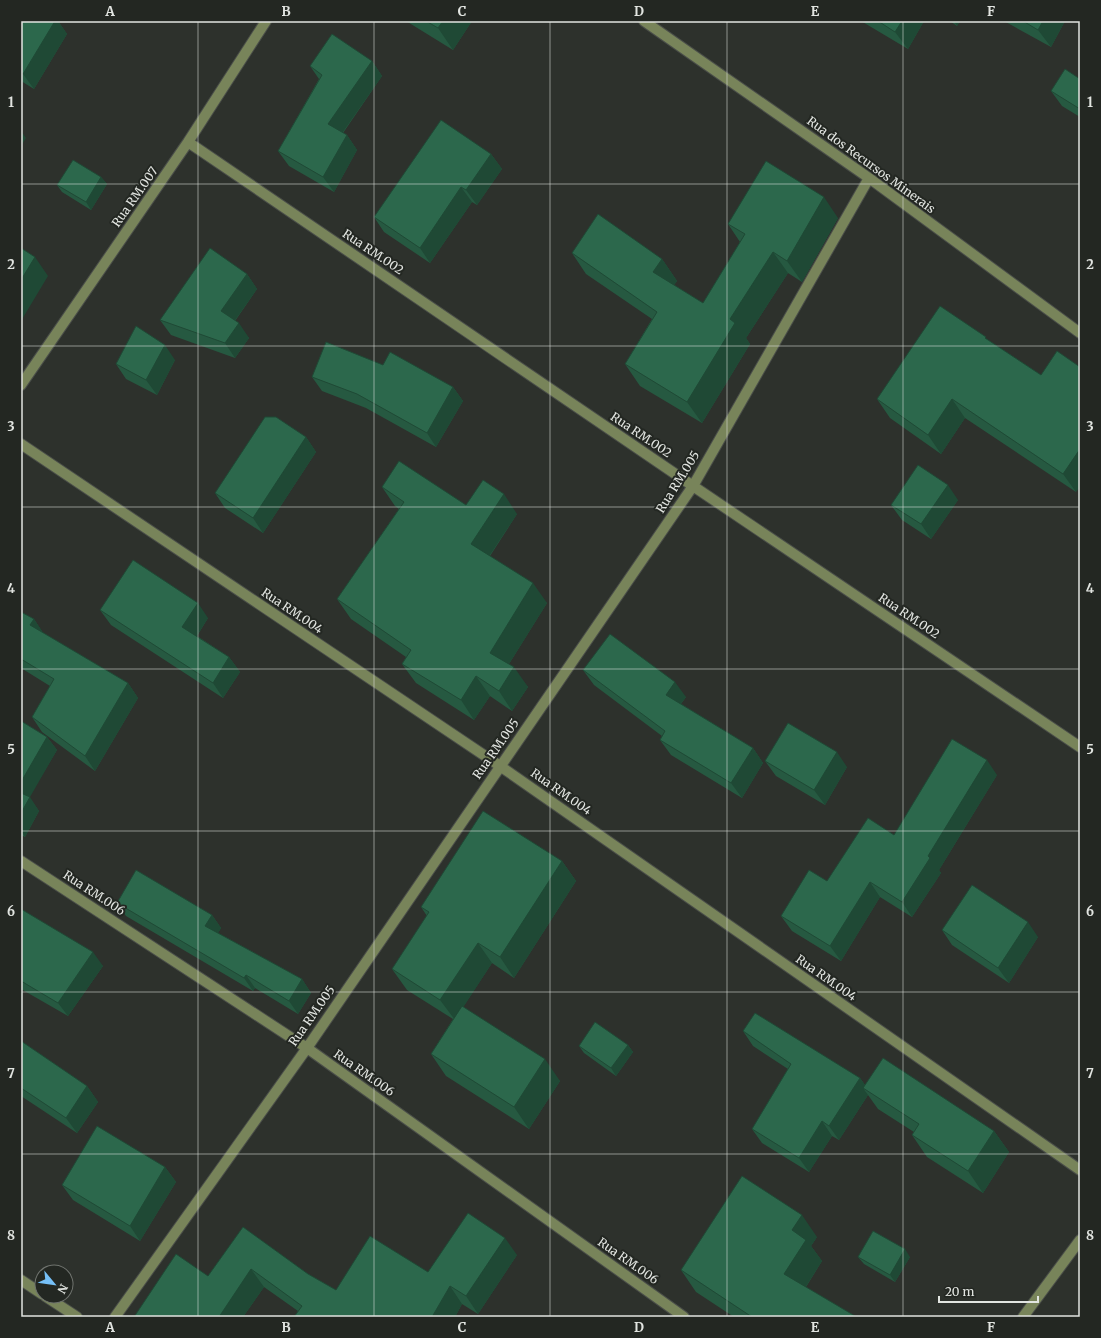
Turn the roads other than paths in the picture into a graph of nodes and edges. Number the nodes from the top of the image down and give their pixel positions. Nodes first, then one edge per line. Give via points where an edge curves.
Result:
1 (266, 21) edge
2 (644, 21) edge
3 (188, 142) junction
4 (869, 178) junction
5 (1080, 333) edge
6 (21, 385) edge
7 (21, 444) edge
8 (692, 486) junction
9 (1080, 747) edge
10 (500, 766) junction
11 (21, 861) edge
12 (306, 1048) junction
13 (1080, 1170) edge
14 (1080, 1240) edge
15 (21, 1280) edge
16 (34, 1289) edge
17 (57, 1304) edge
18 (77, 1317) edge
19 (115, 1317) edge
20 (684, 1317) edge
21 (1023, 1317) edge

1 - 3 street, Rua RM.007
2 - 4 street, Rua dos Recursos Minerais
3 - 6 street, Rua RM.007
3 - 8 street, Rua RM.002
4 - 5 street, Rua dos Recursos Minerais
4 - 8 street, Rua RM.005
7 - 10 street, Rua RM.004
8 - 9 street, Rua RM.002
8 - 10 street, Rua RM.005
10 - 12 street, Rua RM.005
10 - 13 street, Rua RM.004
11 - 12 street, Rua RM.006
12 - 19 street, Rua RM.005
12 - 20 street, Rua RM.006
14 - 21 street
15 - 16 street
17 - 18 street

